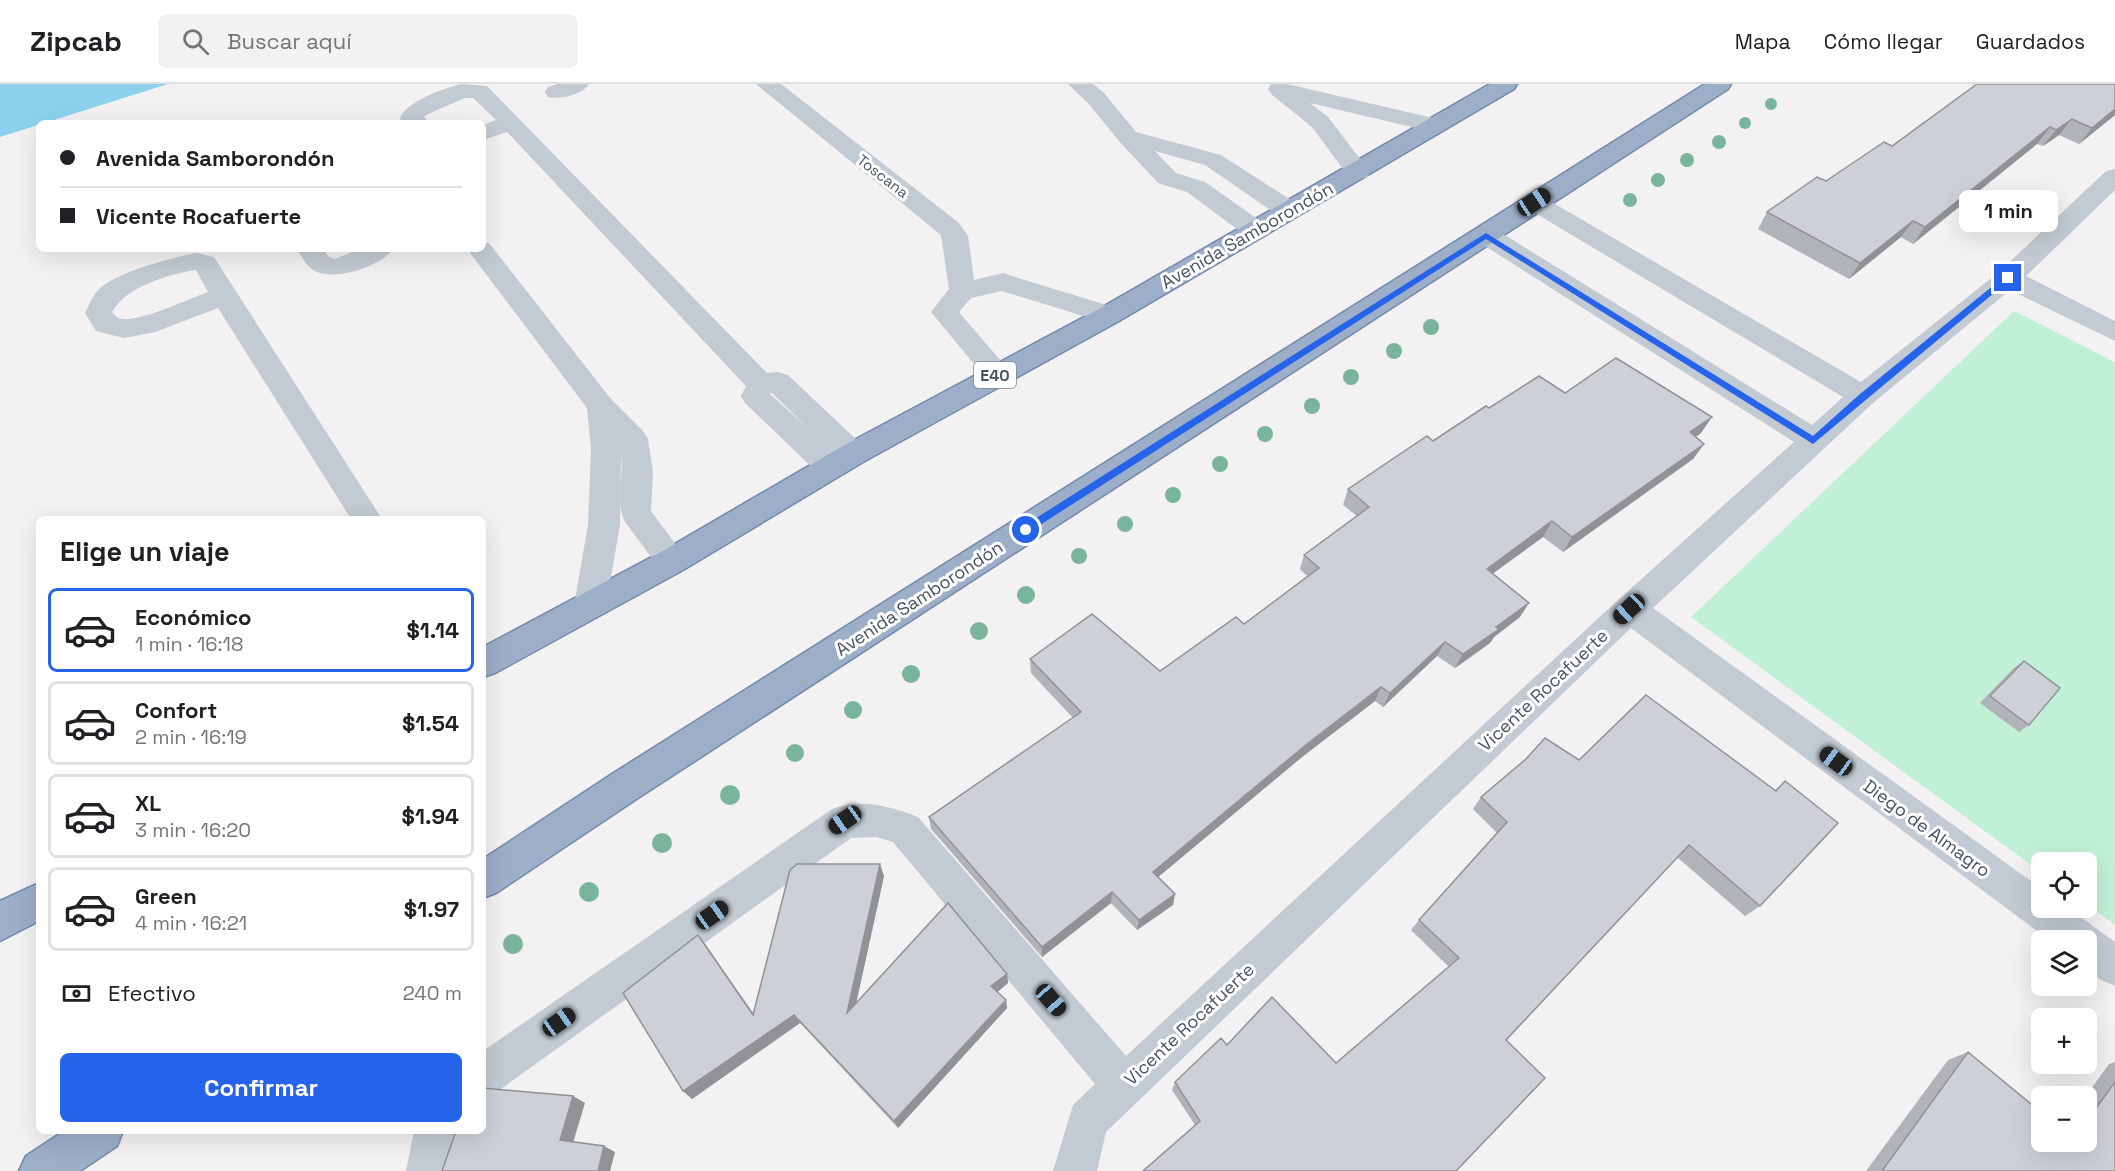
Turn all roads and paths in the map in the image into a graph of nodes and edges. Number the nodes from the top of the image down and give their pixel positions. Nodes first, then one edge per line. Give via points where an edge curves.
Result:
1 (578, 84) edge
2 (767, 84) edge
3 (1079, 84) edge
4 (1506, 84) edge
5 (1720, 84) edge
6 (1274, 87) edge
7 (556, 92) dead end
8 (1361, 109) junction
9 (413, 120) edge
10 (511, 122) junction
11 (1432, 125) junction
12 (1326, 130) junction
13 (486, 132) edge
14 (1127, 136) junction
15 (1358, 172) junction
16 (1232, 173) junction
17 (2115, 176) edge
18 (1199, 190) junction
19 (1534, 202) junction
20 (1288, 210) junction
21 (1254, 229) junction
22 (1486, 235) junction
23 (312, 252) edge
24 (373, 252) edge
25 (482, 252) edge
26 (2008, 278) junction
27 (962, 291) junction
28 (224, 296) dead end
29 (1109, 315) junction
30 (2115, 332) edge
31 (998, 374) junction
32 (1863, 396) junction
33 (600, 406) junction
34 (1813, 440) junction
35 (842, 461) junction
36 (365, 516) edge
37 (672, 561) junction
38 (590, 605) junction
39 (1629, 609) junction
40 (486, 661) edge
41 (486, 878) edge
42 (36, 903) edge
43 (0, 922) edge
44 (2066, 930) edge
45 (2097, 953) edge
46 (2115, 966) edge
47 (486, 1074) edge
48 (1124, 1086) junction
49 (97, 1134) edge
50 (434, 1134) edge
51 (41, 1171) edge
52 (428, 1171) edge
53 (1075, 1171) edge

1 - 7 street
2 - 27 street, Toscana via 950,229 955,236
3 - 14 street
4 - 11 highway, Avenida Samborondón / E40
5 - 19 highway, Avenida Samborondón
6 - 8 street
6 - 12 street
8 - 11 street
8 - 12 street
9 - 10 street via 418,110 470,89 479,91
10 - 13 street
10 - 35 street via 760,384 755,396
11 - 15 highway, Avenida Samborondón / E40
12 - 15 street
14 - 16 street via 1213,160
14 - 18 street via 1167,178
15 - 20 highway, Avenida Samborondón / E40
16 - 18 street
16 - 20 street
17 - 26 street, Vicente Rocafuerte
18 - 21 street
19 - 22 highway, Avenida Samborondón
19 - 32 street
20 - 21 highway, Avenida Samborondón / E40
21 - 29 highway, Avenida Samborondón / E40
22 - 34 street
22 - 41 highway, Avenida Samborondón
23 - 24 street via 320,264 328,267 341,266
25 - 33 street
26 - 30 street
26 - 32 street, Vicente Rocafuerte
27 - 29 street via 1003,282
27 - 31 street via 944,312
28 - 36 street
29 - 31 highway, Avenida Samborondón / E40
31 - 35 highway, Avenida Samborondón / E40
32 - 34 street, Vicente Rocafuerte
33 - 37 street via 633,439 638,472 636,514
33 - 38 street via 606,448 604,525
34 - 39 street, Vicente Rocafuerte
35 - 37 highway, Avenida Samborondón / E40
37 - 38 highway, Avenida Samborondón / E40
38 - 40 highway, Avenida Samborondón / E40
39 - 44 street, Diego de Almagro
39 - 48 street, Vicente Rocafuerte
42 - 43 highway
45 - 46 street
47 - 48 street via 845,820 876,820 905,829
48 - 53 street, Vicente Rocafuerte via 1088,1120
49 - 51 highway
50 - 52 street

